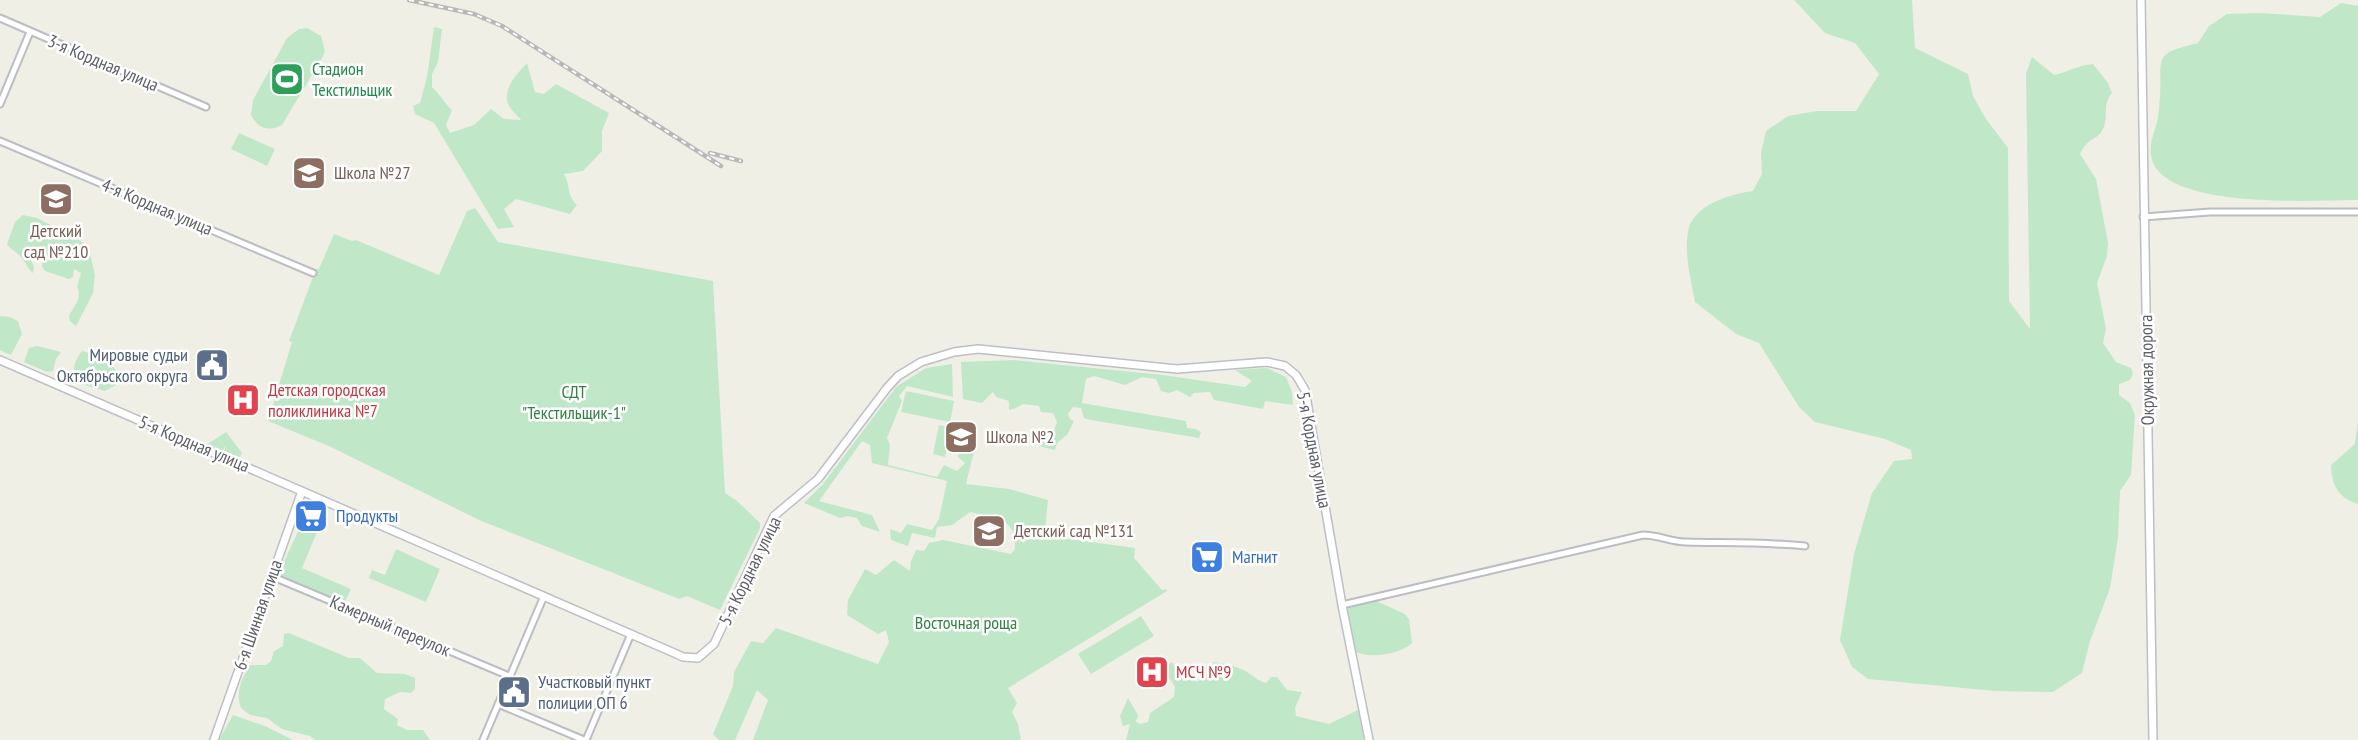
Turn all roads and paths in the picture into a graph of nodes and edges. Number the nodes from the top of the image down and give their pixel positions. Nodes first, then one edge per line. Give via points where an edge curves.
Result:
1 (2141, 0) edge
2 (0, 18) edge
3 (30, 32) junction
4 (0, 104) edge
5 (206, 107) dead end
6 (0, 141) edge
7 (2358, 212) edge
8 (2143, 216) junction
9 (313, 272) dead end
10 (0, 360) edge
11 (302, 491) junction
12 (1805, 546) dead end
13 (271, 576) junction
14 (544, 596) junction
15 (1342, 605) junction
16 (631, 634) junction
17 (509, 676) junction
18 (498, 704) junction
19 (214, 740) edge
20 (483, 740) edge
21 (585, 740) edge
22 (1369, 740) edge
23 (2152, 740) edge

1 - 8 main road, Окружная дорога
2 - 3 street, 3-я Кордная улица
3 - 4 street
3 - 5 street, 3-я Кордная улица
6 - 9 street, 4-я Кордная улица
7 - 8 street
8 - 23 main road, Окружная дорога
10 - 11 main road, 5-я Кордная улица
11 - 13 main road, 6-я Шинная улица
11 - 14 main road, 5-я Кордная улица
12 - 15 street via 1684,542 1643,535
13 - 17 street, Камерный переулок
13 - 19 main road, 6-я Шинная улица
14 - 16 main road, 5-я Кордная улица
14 - 17 street
15 - 16 main road, 5-я Кордная улица via 1305,390 1285,366 1267,362 1155,368 978,349 921,362 887,388 818,479 775,516 714,644 705,654 684,657
15 - 22 main road, 5-я Кордная улица
16 - 21 street
17 - 18 street
18 - 20 street
18 - 21 street

